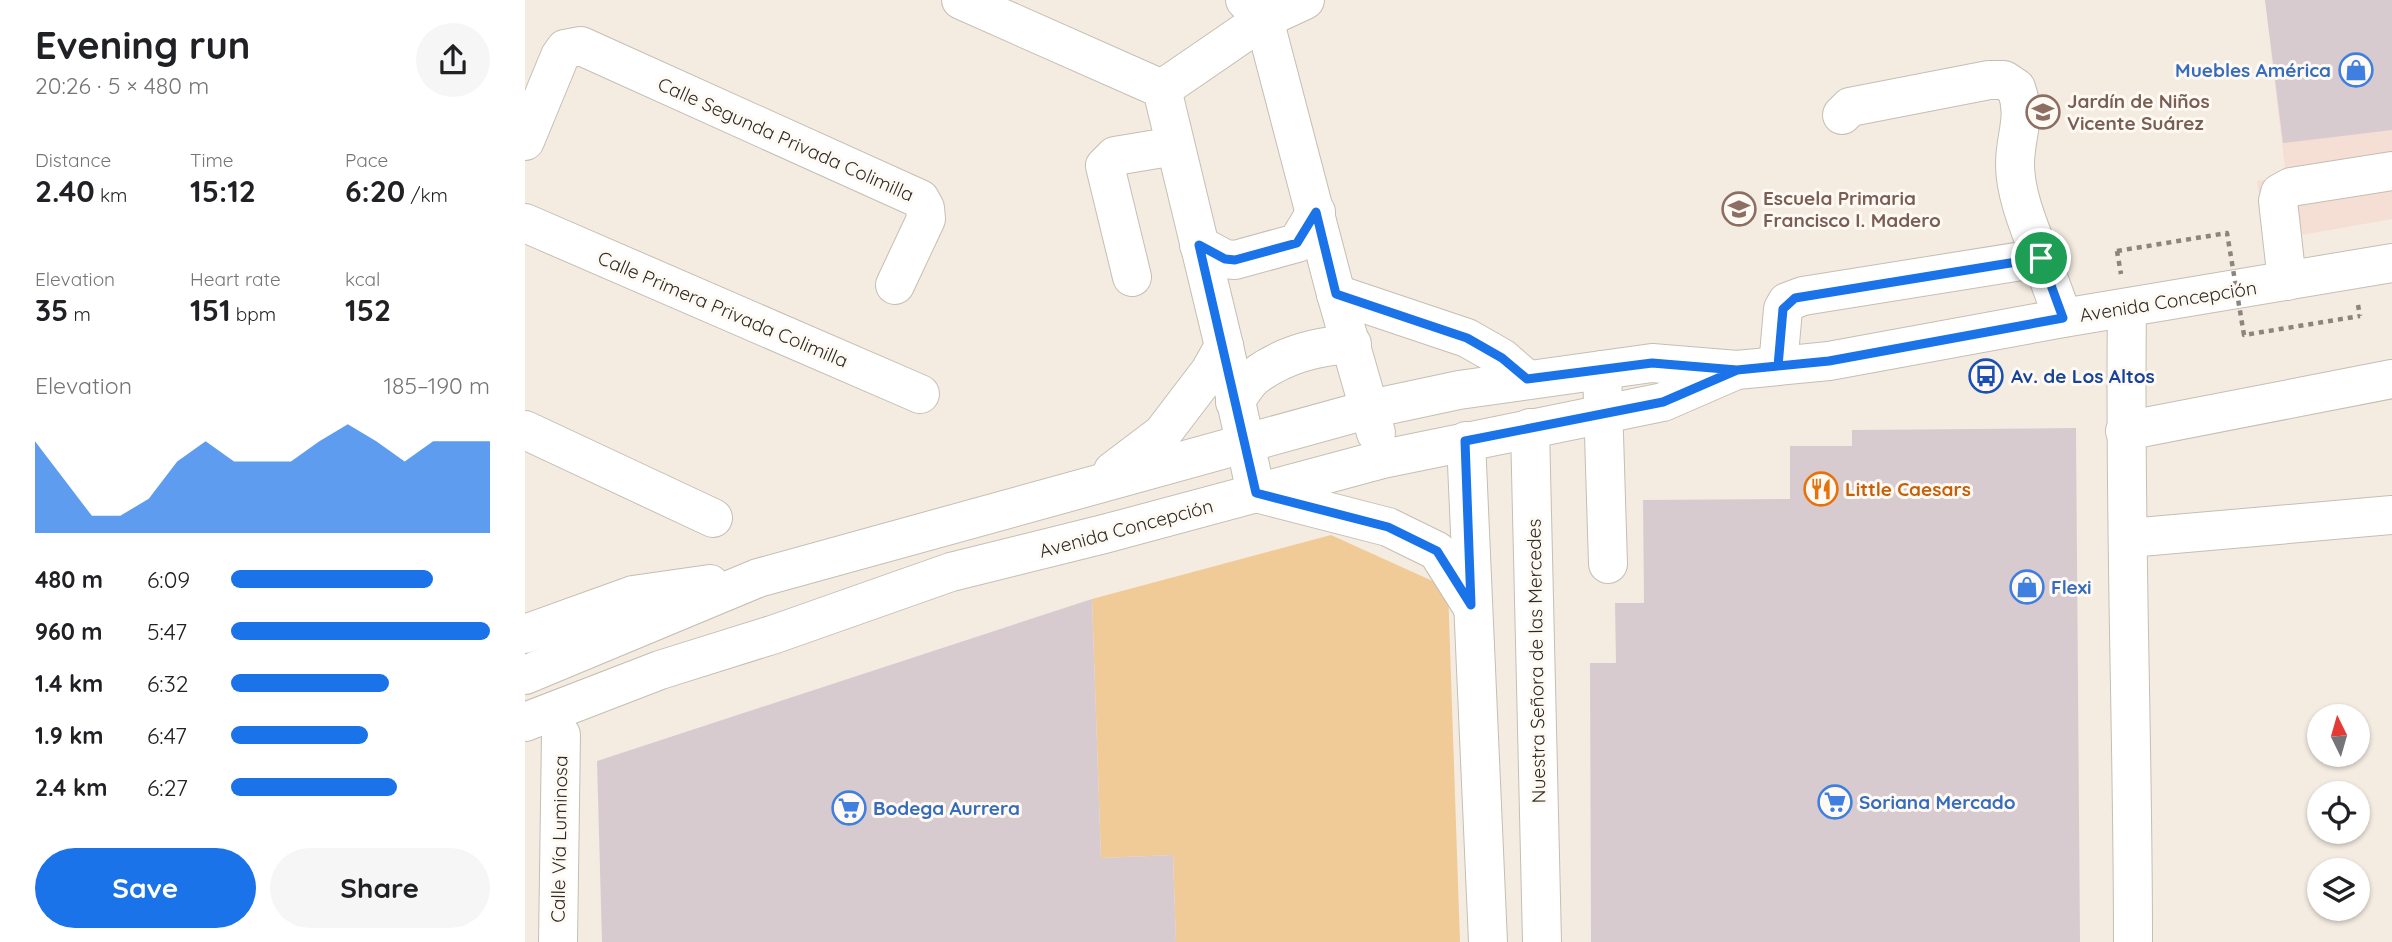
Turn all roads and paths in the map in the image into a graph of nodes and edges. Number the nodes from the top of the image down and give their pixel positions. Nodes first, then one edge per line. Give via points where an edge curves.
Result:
1 (961, 0) edge
2 (1305, 0) edge
3 (1255, 10) edge
4 (1162, 89) junction
5 (1842, 115) dead end
6 (525, 141) edge
7 (1175, 146) junction
8 (2392, 171) edge
9 (1316, 212) junction
10 (525, 223) edge
11 (1199, 245) junction
12 (2117, 251) dead end
13 (2041, 258) junction
14 (2392, 263) edge
15 (1132, 277) dead end
16 (2287, 281) junction
17 (895, 285) dead end
18 (1336, 294) junction
19 (2127, 309) junction
20 (2360, 316) dead end
21 (2063, 318) junction
22 (1352, 344) junction
23 (1224, 346) junction
24 (1778, 366) junction
25 (1602, 370) junction
26 (1737, 370) junction
27 (1527, 379) junction
28 (2392, 379) edge
29 (1459, 390) junction
30 (921, 394) dead end
31 (1235, 402) junction
32 (1370, 409) junction
33 (1605, 412) junction
34 (1530, 428) junction
35 (525, 430) edge
36 (2125, 431) junction
37 (1465, 441) junction
38 (1245, 443) junction
39 (1383, 458) junction
40 (1096, 484) junction
41 (1256, 493) junction
42 (2392, 515) edge
43 (713, 518) dead end
44 (2129, 538) junction
45 (1608, 564) dead end
46 (758, 578) junction
47 (1471, 605) junction
48 (525, 634) edge
49 (775, 635) junction
50 (525, 675) edge
51 (525, 722) edge
52 (561, 735) junction
53 (525, 748) edge
54 (558, 862) junction
55 (525, 897) edge
56 (558, 942) edge
57 (1488, 942) edge
58 (1542, 942) edge
59 (2133, 942) edge

1 - 4 main road
2 - 3 main road
3 - 4 main road
3 - 9 main road
4 - 7 main road
5 - 13 main road via 1850,107 2004,80 2015,88 2022,116 2015,176
6 - 17 main road, Calle Segunda Privada Colimilla via 565,50 581,46 920,199 926,219
7 - 11 main road
7 - 15 main road via 1115,156 1105,166
8 - 16 main road via 2291,187 2280,193
9 - 11 main road via 1297,243 1285,247 1235,260
9 - 18 main road
10 - 30 main road, Calle Primera Privada Colimilla
11 - 23 main road
12 - 20 path, bridge via 2227,233 2243,335
13 - 21 main road
13 - 24 main road via 1795,298 1783,309
14 - 16 main road, Avenida Concepción
16 - 19 main road, Avenida Concepción
18 - 22 main road
18 - 27 main road via 1467,338
19 - 21 main road, Avenida Concepción
19 - 36 main road
21 - 24 main road, Avenida Concepción via 1829,361
22 - 31 main road via 1320,346 1287,358 1253,377
22 - 32 main road
23 - 31 main road
23 - 40 main road via 1161,434
24 - 26 main road, Avenida Concepción
25 - 26 main road, Avenida Concepción via 1652,363
25 - 27 main road, Avenida Concepción
25 - 33 main road
26 - 33 main road, Avenida Concepción via 1663,402
27 - 29 main road, Avenida Concepción
27 - 34 main road, Nuestra Señora de las Mercedes
28 - 36 main road
29 - 32 main road, Avenida Concepción
29 - 37 main road
31 - 38 main road
32 - 38 main road, Avenida Concepción
32 - 39 main road
33 - 34 main road, Avenida Concepción
33 - 45 main road
34 - 37 main road, Avenida Concepción
34 - 58 main road, Nuestra Señora de las Mercedes
35 - 43 main road
36 - 44 main road
37 - 39 main road, Avenida Concepción
37 - 47 main road
38 - 40 main road, Avenida Concepción
38 - 41 main road
39 - 41 main road, Avenida Concepción
40 - 46 main road, Avenida Concepción
41 - 47 main road via 1388,527 1437,551
41 - 49 main road, Avenida Concepción via 951,572
42 - 44 main road
44 - 59 main road
46 - 48 main road via 633,595
46 - 50 main road, Avenida Concepción
47 - 57 main road
49 - 51 main road, Avenida Concepción via 660,670
49 - 52 main road via 663,697
52 - 53 main road
52 - 54 main road, Calle Vía Luminosa
54 - 55 main road via 544,884
54 - 56 main road, Calle Vía Luminosa

